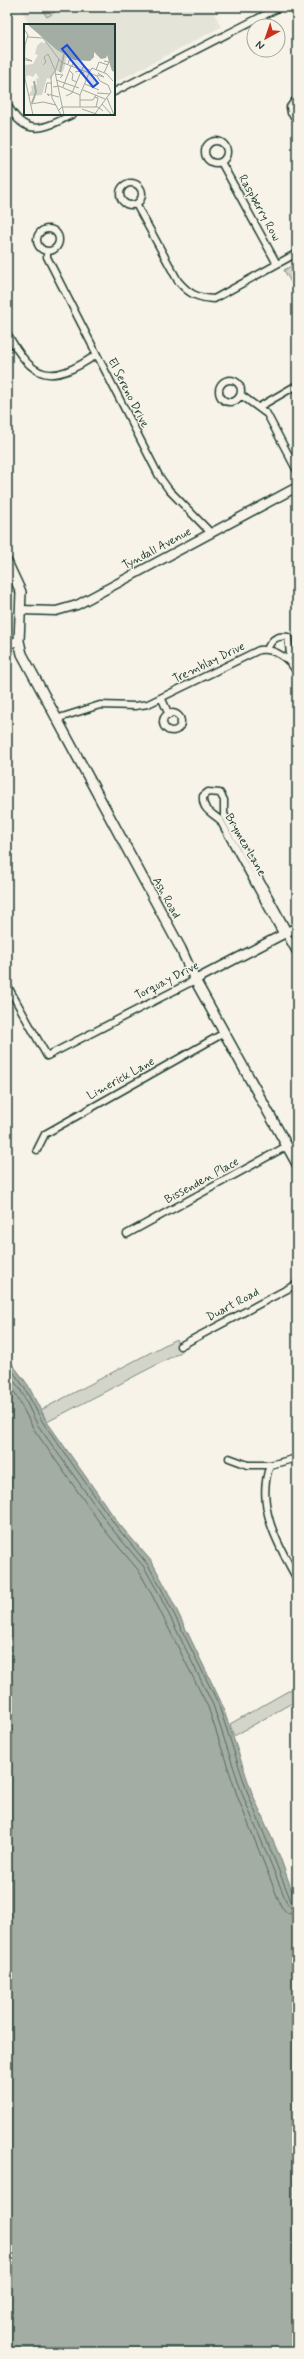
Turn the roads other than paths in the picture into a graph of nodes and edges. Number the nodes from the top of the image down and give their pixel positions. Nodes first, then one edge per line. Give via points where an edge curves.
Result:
1 (280, 7) edge
2 (115, 91) edge
3 (297, 98) edge
4 (7, 104) edge
5 (71, 115) edge
6 (297, 118) edge
7 (221, 162) dead end
8 (136, 204) dead end
9 (47, 250) dead end
10 (297, 253) edge
11 (277, 264) junction
12 (7, 332) edge
13 (96, 355) junction
14 (297, 385) edge
15 (241, 395) dead end
16 (259, 407) junction
17 (297, 470) edge
18 (297, 487) edge
19 (211, 533) junction
20 (7, 562) edge
21 (21, 610) junction
22 (19, 641) junction
23 (7, 644) edge
24 (266, 650) junction
25 (287, 660) junction
26 (297, 673) edge
27 (162, 699) junction
28 (169, 714) dead end
29 (56, 719) junction
30 (297, 927) edge
31 (286, 934) junction
32 (297, 954) edge
33 (195, 980) junction
34 (7, 985) edge
35 (224, 1033) junction
36 (287, 1146) junction
37 (36, 1150) dead end
38 (297, 1164) edge
39 (127, 1234) dead end
40 (297, 1284) edge
41 (180, 1346) dead end
42 (229, 1458) dead end
43 (297, 1458) edge
44 (270, 1465) junction
45 (297, 1579) edge

1 - 2 street
3 - 6 street via 290,107 291,113
4 - 5 street via 16,118 36,129 42,129
7 - 11 street, Raspberry Row
8 - 11 street via 178,281 187,292 198,298 214,299
9 - 13 street, El Sereno Drive via 47,257
10 - 11 street
12 - 13 street via 26,362 48,375 75,369
13 - 19 street, El Sereno Drive via 163,483
14 - 16 street
15 - 16 street
16 - 17 street via 267,414
18 - 19 street, Tyndall Avenue
19 - 21 street, Tyndall Avenue via 70,608 49,611
20 - 21 main road via 21,592
21 - 22 main road
22 - 23 street
22 - 29 main road, Ash Road via 22,654
24 - 25 street
24 - 25 street, Tremblay Drive via 276,637 288,637 290,654
24 - 27 street, Tremblay Drive via 241,658
25 - 26 street
27 - 28 street
27 - 29 street, Tremblay Drive via 135,706 89,706
29 - 33 main road, Ash Road
30 - 31 street, Torquay Drive
31 - 31 street, Brymea Lane via 224,814 224,800 220,793 208,792 203,796 206,810 220,820
31 - 32 street
31 - 33 street, Torquay Drive
33 - 34 street, Torquay Drive via 47,1056
33 - 35 main road, Ash Road
35 - 36 main road, Ash Road
35 - 37 street, Limerick Lane via 45,1134
36 - 38 main road, Ash Road
36 - 39 street, Bissenden Place
40 - 41 street, Duart Road
42 - 44 street via 248,1465
43 - 44 street
44 - 45 street via 267,1474 266,1510 278,1544

